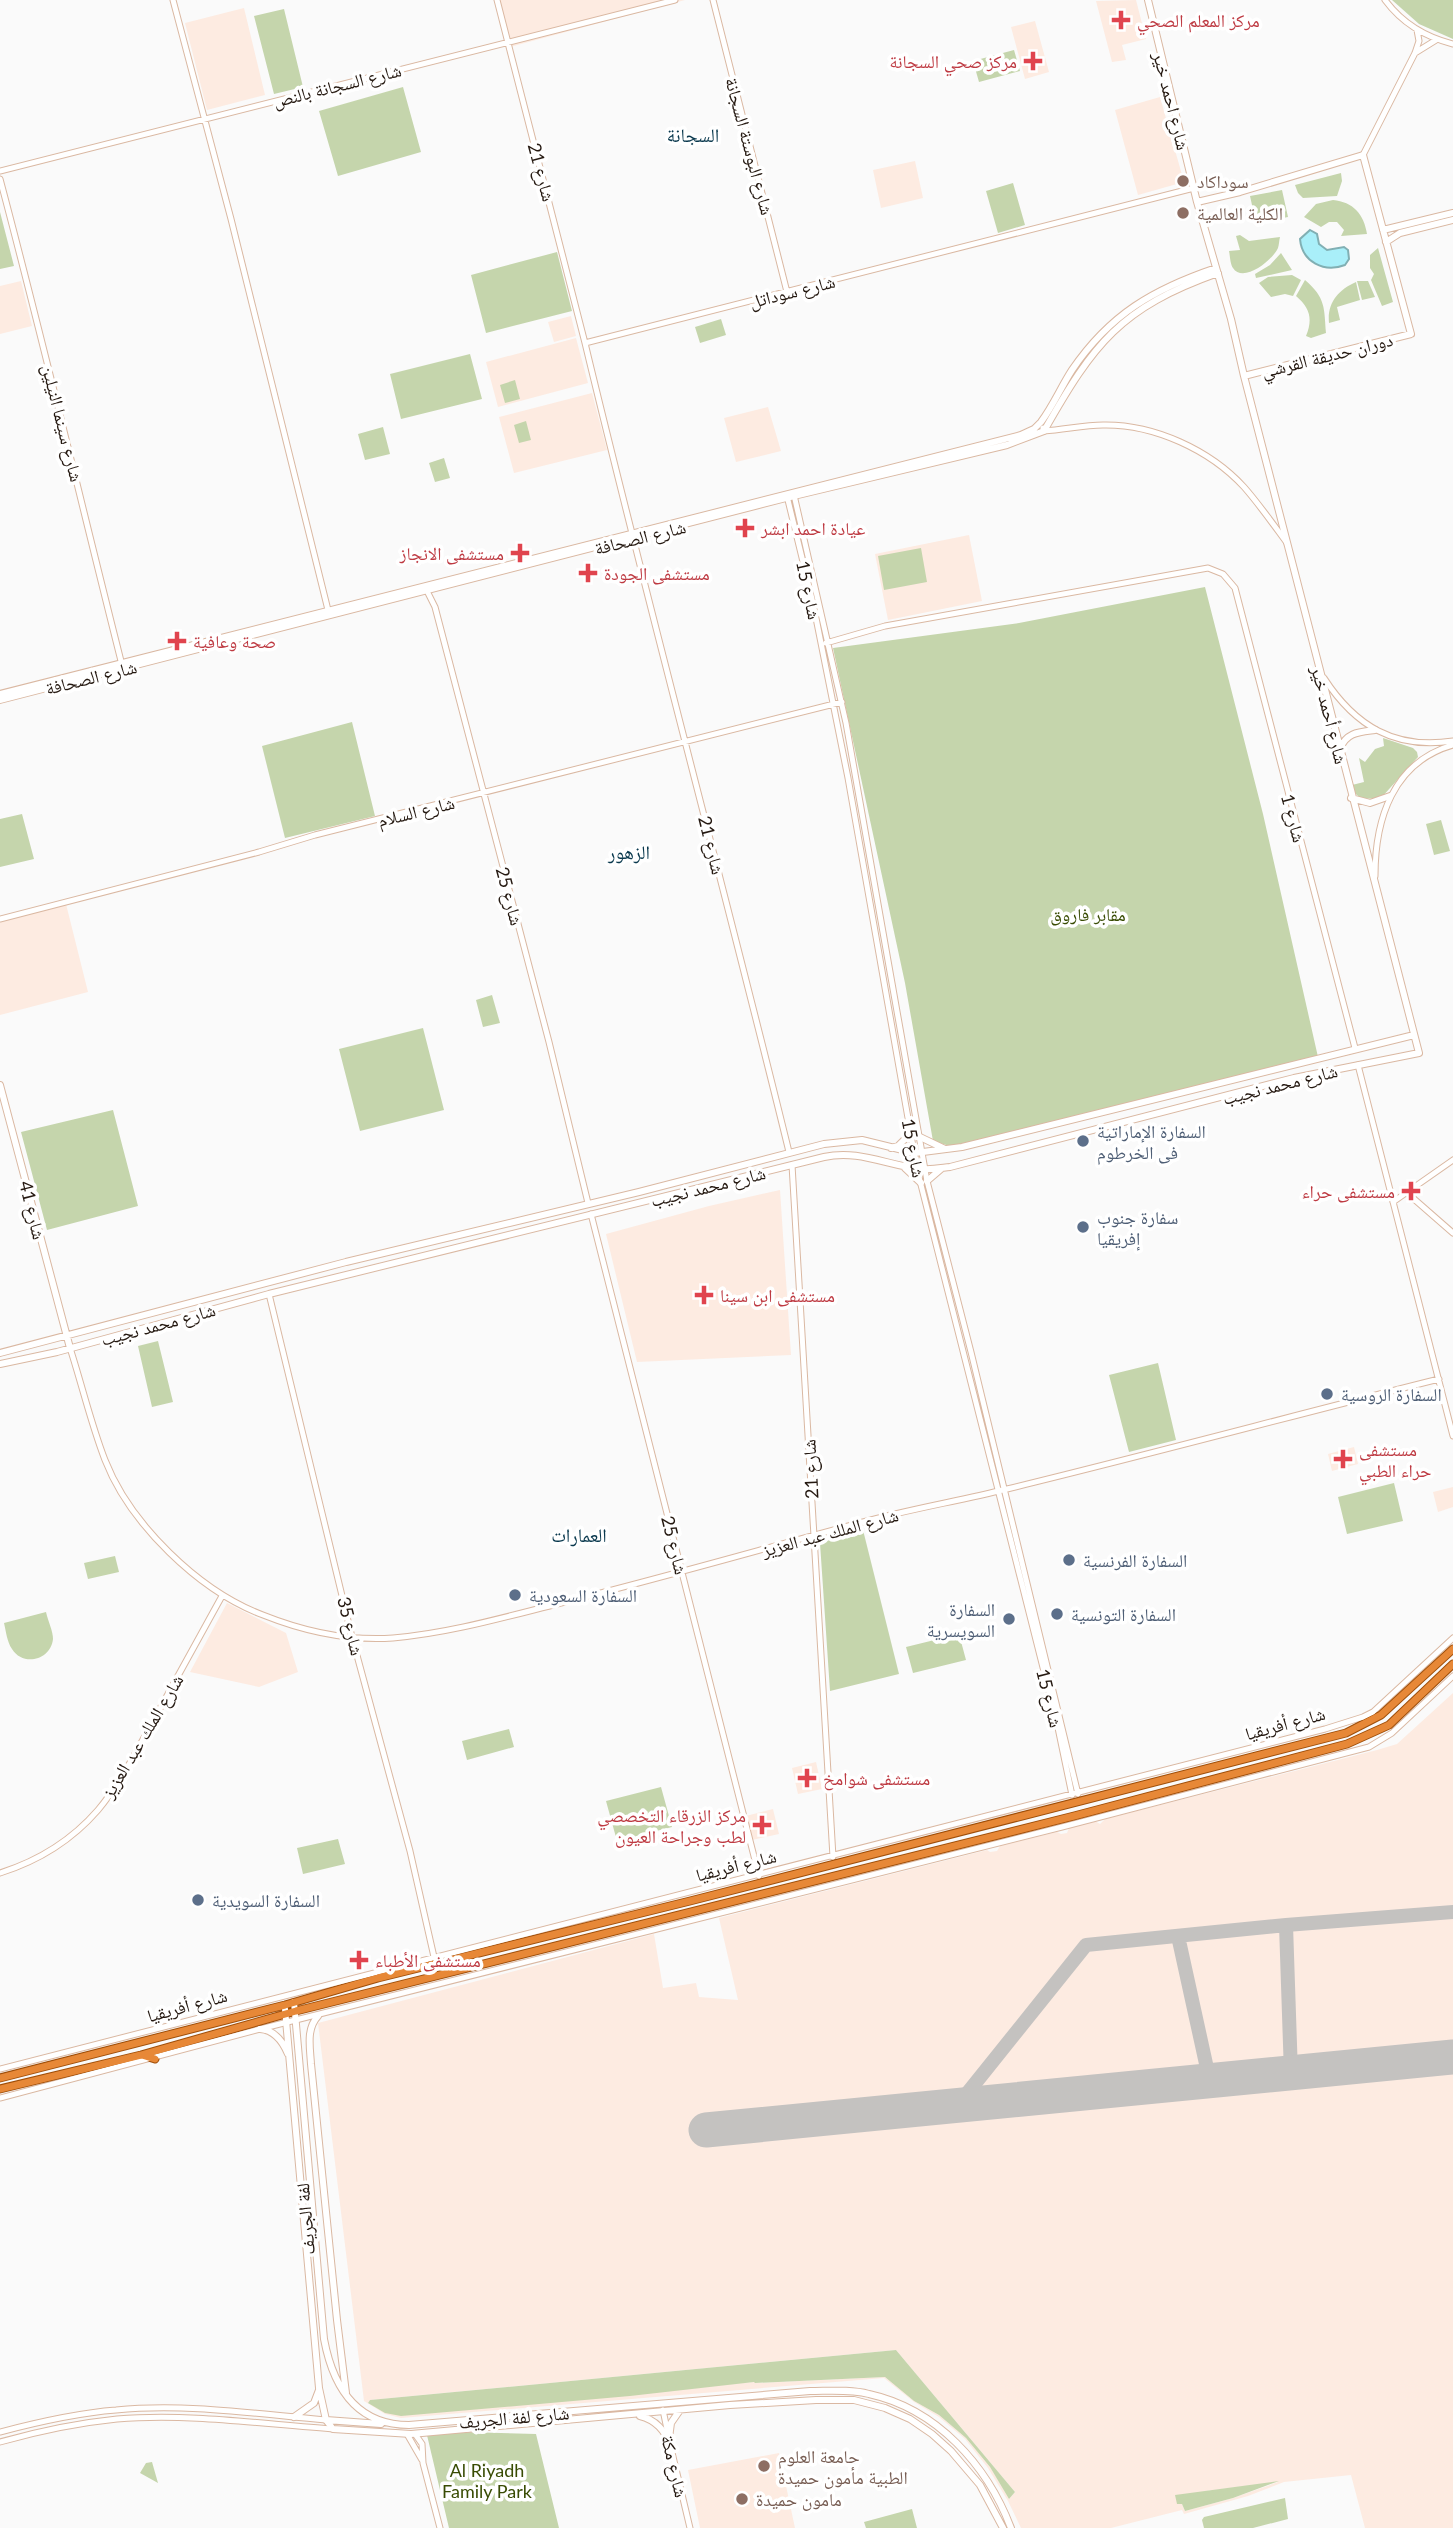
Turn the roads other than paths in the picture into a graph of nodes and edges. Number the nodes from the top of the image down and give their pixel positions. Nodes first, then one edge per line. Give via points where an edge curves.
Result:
1 (173, 0) edge
2 (497, 0) edge
3 (675, 0) edge
4 (713, 0) edge
5 (1148, 0) edge
6 (1385, 0) edge
7 (1417, 30) junction
8 (1436, 40) junction
9 (508, 42) junction
10 (1453, 44) edge
11 (1415, 53) junction
12 (203, 119) junction
13 (1363, 155) junction
14 (0, 171) edge
15 (0, 179) edge
16 (1194, 188) junction
17 (1197, 202) junction
18 (1453, 213) edge
19 (1453, 220) edge
20 (1383, 230) junction
21 (1386, 242) junction
22 (1217, 270) junction
23 (787, 292) junction
24 (585, 343) junction
25 (1244, 376) junction
26 (1041, 422) junction
27 (1044, 431) junction
28 (791, 495) junction
29 (632, 536) junction
30 (1289, 546) junction
31 (427, 592) junction
32 (328, 614) junction
33 (840, 639) junction
34 (829, 642) junction
35 (821, 645) junction
36 (832, 659) junction
37 (122, 666) junction
38 (1318, 669) junction
39 (0, 697) edge
40 (842, 702) junction
41 (833, 705) junction
42 (1375, 730) junction
43 (685, 742) junction
44 (1416, 743) junction
45 (1453, 743) edge
46 (1422, 758) junction
47 (1341, 759) junction
48 (484, 795) junction
49 (1390, 796) junction
50 (1351, 798) junction
51 (1374, 886) junction
52 (0, 919) edge
53 (1414, 1035) junction
54 (1355, 1048) junction
55 (1419, 1053) joint
56 (1358, 1065) junction
57 (0, 1085) edge
58 (1179, 1094) junction
59 (1149, 1102) junction
60 (1182, 1108) junction
61 (1154, 1115) junction
62 (911, 1133) junction
63 (920, 1137) junction
64 (888, 1148) junction
65 (947, 1150) junction
66 (789, 1152) junction
67 (919, 1153) junction
68 (1453, 1160) edge
69 (894, 1162) junction
70 (792, 1165) junction
71 (944, 1167) junction
72 (921, 1169) junction
73 (924, 1182) junction
74 (1406, 1192) junction
75 (1393, 1202) junction
76 (588, 1203) junction
77 (591, 1214) junction
78 (1453, 1233) edge
79 (269, 1294) junction
80 (66, 1335) junction
81 (70, 1348) junction
82 (0, 1353) edge
83 (0, 1364) edge
84 (1439, 1379) junction
85 (1453, 1436) edge
86 (1001, 1491) junction
87 (814, 1535) junction
88 (682, 1572) junction
89 (222, 1596) junction
90 (352, 1637) junction
91 (1453, 1638) edge
92 (1453, 1649) edge
93 (1453, 1664) edge
94 (1453, 1676) edge
95 (1389, 1724) junction
96 (1392, 1733) junction
97 (1075, 1795) junction
98 (1091, 1799) junction
99 (1070, 1805) junction
100 (1094, 1810) junction
101 (1074, 1816) junction
102 (913, 1841) junction
103 (833, 1857) junction
104 (0, 1873) edge
105 (759, 1875) junction
106 (554, 1927) junction
107 (541, 1939) junction
108 (520, 1955) junction
109 (434, 1957) junction
110 (511, 1966) junction
111 (294, 2002) junction
112 (285, 2005) junction
113 (296, 2011) junction
114 (318, 2016) junction
115 (287, 2018) junction
116 (297, 2020) junction
117 (260, 2029) junction
118 (147, 2032) junction
119 (140, 2043) junction
120 (141, 2055) junction
121 (155, 2059) junction
122 (290, 2060) junction
123 (0, 2069) edge
124 (28, 2071) junction
125 (0, 2078) edge
126 (32, 2081) junction
127 (0, 2089) edge
128 (0, 2098) edge
129 (319, 2388) junction
130 (346, 2395) junction
131 (662, 2403) junction
132 (130, 2409) junction
133 (680, 2410) junction
134 (663, 2412) junction
135 (635, 2414) junction
136 (294, 2417) junction
137 (130, 2418) junction
138 (326, 2420) junction
139 (34, 2423) junction
140 (390, 2425) junction
141 (333, 2429) junction
142 (0, 2432) edge
143 (36, 2432) junction
144 (411, 2434) junction
145 (0, 2442) edge
146 (670, 2442) junction
147 (440, 2528) edge
148 (690, 2528) edge
149 (1003, 2528) edge
150 (1011, 2528) edge

1 - 12 street
2 - 9 street, شارع 21
3 - 9 street, شارع السجانة بالنص
4 - 23 street, شارع البوستة السجانة
5 - 16 main road, شارع احمد خير
6 - 7 street
7 - 8 street
7 - 11 street
8 - 10 street
8 - 11 street
9 - 12 street, شارع السجانة بالنص
9 - 24 street, شارع 21
11 - 13 street
12 - 14 street, شارع السجانة بالنص
12 - 32 street
13 - 17 main road
13 - 20 main road, دوران حديقة القرشي
15 - 37 street, شارع سينما النيلين
16 - 17 main road, شارع احمد خير
16 - 23 street, شارع سوداتل
17 - 22 main road, دوران حديقة القرشي
18 - 20 main road
19 - 21 main road via 1400,233
20 - 21 main road, دوران حديقة القرشي
21 - 25 main road, دوران حديقة القرشي via 1411,334
22 - 25 main road, دوران حديقة القرشي
22 - 26 main road via 1168,286 1119,316 1086,351
22 - 27 main road via 1151,302 1117,328 1075,376
23 - 24 street, شارع سوداتل
24 - 29 street
25 - 30 main road, شارع أحمد خير
26 - 27 street
26 - 28 main road, شارع الصحافة via 1021,435
27 - 28 main road, شارع الصحافة via 1007,445
27 - 30 street via 1117,425 1172,439 1235,479
28 - 29 main road, شارع الصحافة
28 - 34 street, شارع 15
28 - 35 street, شارع 15
29 - 31 main road, شارع الصحافة
29 - 32 main road, شارع الصحافة
29 - 43 street, شارع 21
30 - 38 main road, شارع أحمد خير
31 - 32 main road, شارع الصحافة
31 - 48 street, شارع 25 via 435,607
32 - 37 main road, شارع الصحافة
33 - 34 street
33 - 36 street
33 - 54 street, شارع 1 via 885,626 1208,568 1223,574 1235,588
34 - 35 street
34 - 36 street, شارع 15
35 - 41 street, شارع 15
36 - 40 street, شارع 15
37 - 39 main road, شارع الصحافة
38 - 42 street via 1336,697
38 - 47 main road, شارع أحمد خير
40 - 41 street, شارع السلام
40 - 63 street, شارع 15
41 - 43 street, شارع السلام
41 - 62 street, شارع 15
42 - 44 street
42 - 47 main road via 1346,738
43 - 48 street, شارع السلام
43 - 66 street, شارع 21
44 - 45 street
44 - 46 street via 1423,751
45 - 46 street
46 - 49 street
47 - 50 main road, شارع أحمد خير
48 - 52 street, شارع السلام
48 - 76 street, شارع 25
49 - 50 main road via 1370,803
49 - 51 street via 1377,837
50 - 51 main road, شارع أحمد خير
51 - 53 main road, شارع أحمد خير
53 - 54 main road, شارع محمد نجيب
53 - 55 main road, شارع أحمد خير
54 - 58 main road, شارع محمد نجيب
55 - 56 main road, شارع محمد نجيب
56 - 60 main road, شارع محمد نجيب
56 - 75 street
57 - 80 main road, شارع 41
58 - 59 main road, شارع محمد نجيب
58 - 60 main road via 1174,1100
59 - 61 main road via 1159,1102
59 - 65 main road, شارع محمد نجيب
60 - 61 main road, شارع محمد نجيب
61 - 71 main road, شارع محمد نجيب
62 - 64 main road via 898,1146
62 - 67 street, شارع 15
63 - 65 main road
63 - 67 street, شارع 15
64 - 66 main road, شارع محمد نجيب via 850,1140
64 - 67 main road, شارع محمد نجيب
65 - 67 main road, شارع محمد نجيب
66 - 76 main road, شارع محمد نجيب
67 - 72 street, شارع 15
68 - 74 street
69 - 70 main road, شارع محمد نجيب via 837,1154
69 - 72 main road, شارع محمد نجيب
69 - 73 main road
70 - 77 main road, شارع محمد نجيب
70 - 87 street, شارع 21
71 - 72 main road, شارع محمد نجيب
71 - 73 main road
72 - 73 street, شارع 15
73 - 86 street, شارع 15
74 - 75 street
74 - 78 street
75 - 84 street
76 - 80 main road, شارع محمد نجيب
77 - 79 main road, شارع محمد نجيب
77 - 88 street, شارع 25
79 - 81 main road, شارع محمد نجيب
79 - 90 street, شارع 35
80 - 81 main road, شارع 41
80 - 82 main road, شارع محمد نجيب
81 - 83 main road, شارع محمد نجيب
81 - 89 street, شارع الملك عبد العزيز via 106,1465 124,1497 176,1558
84 - 85 street
84 - 86 street, شارع الملك عبد العزيز
86 - 87 street, شارع الملك عبد العزيز
86 - 97 street, شارع 15
87 - 88 street, شارع الملك عبد العزيز
87 - 103 street, شارع 21
88 - 90 street, شارع الملك عبد العزيز via 487,1622 389,1638
88 - 105 street, شارع 25
89 - 90 street, شارع الملك عبد العزيز via 289,1624
89 - 104 street, شارع الملك عبد العزيز via 100,1807 52,1849
90 - 109 street, شارع 35 via 392,1778
91 - 97 street, شارع أفريقيا via 1363,1717
92 - 98 highway, شارع أفريقيا via 1381,1715 1358,1729
93 - 95 highway, شارع أفريقيا
94 - 96 street, شارع أفريقيا
95 - 96 highway
95 - 100 highway, شارع أفريقيا via 1348,1744
96 - 110 street, شارع أفريقيا via 1369,1746 1321,1760
97 - 102 street, شارع أفريقيا
98 - 99 highway, شارع أفريقيا
98 - 100 highway via 1088,1806
99 - 101 highway
99 - 102 highway, شارع أفريقيا
100 - 101 highway, شارع أفريقيا
101 - 108 highway, شارع أفريقيا
102 - 103 street, شارع أفريقيا
102 - 107 highway, شارع أفريقيا
103 - 105 street, شارع أفريقيا
105 - 106 street, شارع أفريقيا
106 - 107 highway
106 - 109 street, شارع أفريقيا
107 - 111 highway, شارع أفريقيا
108 - 110 highway
108 - 113 highway, شارع أفريقيا
109 - 118 street, شارع أفريقيا
110 - 114 street, شارع أفريقيا
111 - 112 highway, شارع أفريقيا
111 - 113 main road
112 - 115 main road, لفة الجريف
112 - 119 highway, شارع أفريقيا
113 - 115 highway, شارع أفريقيا
113 - 116 main road
114 - 116 street, شارع أفريقيا
114 - 130 main road via 310,2031 312,2078
115 - 116 street, شارع أفريقيا
115 - 117 street, شارع أفريقيا
115 - 120 highway, شارع أفريقيا
115 - 122 main road, لفة الجريف
116 - 130 main road, شارع لفة الجريف via 324,2339 330,2370
117 - 121 street, شارع أفريقيا
117 - 122 main road via 283,2043
118 - 119 highway
118 - 123 street, شارع أفريقيا
119 - 124 highway, شارع أفريقيا
120 - 121 highway
120 - 126 highway, شارع أفريقيا
121 - 128 street, شارع أفريقيا
122 - 129 main road, لفة الجريف
124 - 125 highway, شارع أفريقيا
124 - 126 highway
126 - 127 highway, شارع أفريقيا
129 - 136 main road via 311,2406
129 - 138 main road, لفة الجريف
130 - 140 main road, شارع لفة الجريف via 362,2412
131 - 134 street, شارع مكة
131 - 140 main road, شارع لفة الجريف
131 - 150 main road, شارع لفة الجريف via 810,2391 849,2391 886,2399 925,2418 967,2454 994,2490
132 - 136 street
132 - 137 street
132 - 139 street
133 - 134 main road, شارع لفة الجريف
133 - 146 main road via 671,2423
133 - 149 main road, شارع لفة الجريف via 827,2399 885,2408 910,2419 951,2451 985,2491
134 - 135 main road, شارع لفة الجريف
134 - 146 street, شارع مكة
135 - 144 main road, شارع لفة الجريف
135 - 146 main road via 654,2421
136 - 138 street
137 - 141 street
137 - 143 street
138 - 140 main road
138 - 141 main road, لفة الجريف
139 - 142 street
139 - 143 street
141 - 144 main road, شارع لفة الجريف
143 - 145 street
144 - 147 street via 424,2463
146 - 148 street, شارع مكة

